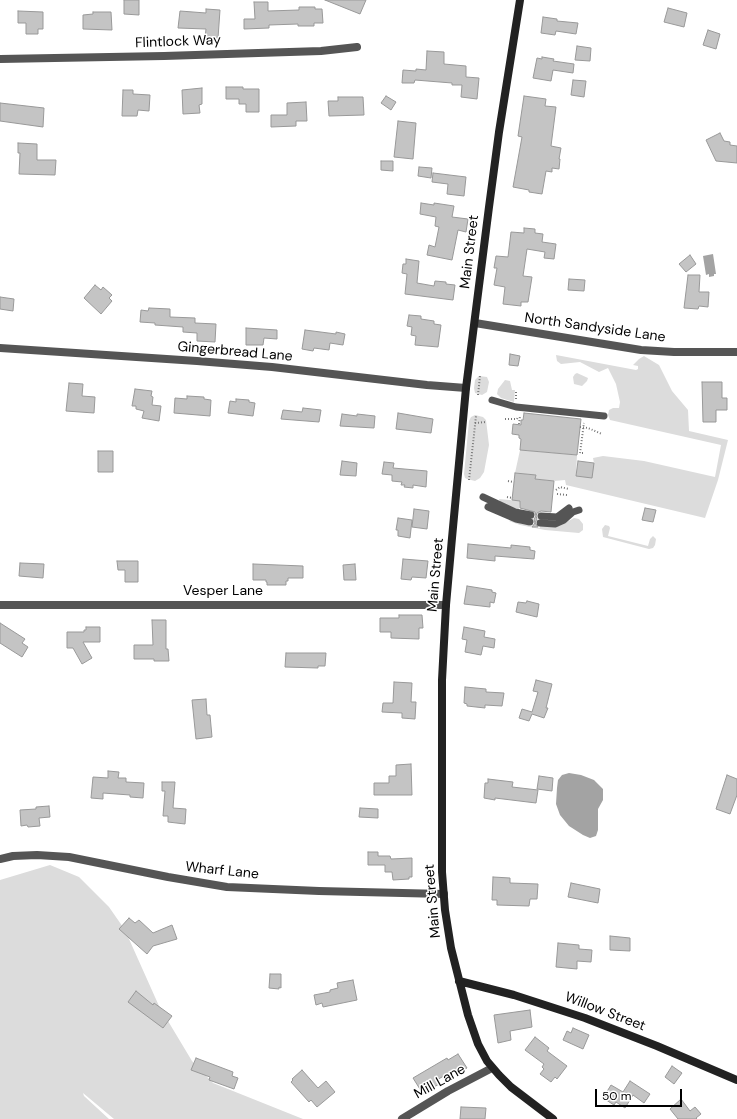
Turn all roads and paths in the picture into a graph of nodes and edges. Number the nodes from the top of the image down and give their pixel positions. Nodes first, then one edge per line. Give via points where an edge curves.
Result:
1 (520, 0) edge
2 (357, 47) dead end
3 (0, 59) edge
4 (475, 323) junction
5 (0, 348) edge
6 (737, 352) edge
7 (480, 376) dead end
8 (466, 388) junction
9 (478, 395) dead end
10 (492, 400) dead end
11 (476, 416) dead end
12 (604, 416) dead end
13 (584, 418) dead end
14 (505, 419) dead end
15 (486, 422) dead end
16 (475, 423) junction
17 (518, 424) dead end
18 (582, 427) junction
19 (602, 434) dead end
20 (583, 453) dead end
21 (469, 480) dead end
22 (508, 481) dead end
23 (514, 482) dead end
24 (569, 489) dead end
25 (556, 490) dead end
26 (557, 494) dead end
27 (567, 495) dead end
28 (483, 497) dead end
29 (507, 497) dead end
30 (513, 498) dead end
31 (488, 507) dead end
32 (569, 508) dead end
33 (579, 510) dead end
34 (0, 605) edge
35 (446, 605) junction
36 (0, 859) edge
37 (444, 894) junction
38 (459, 981) junction
39 (492, 1068) junction
40 (737, 1080) edge
41 (402, 1119) edge
42 (553, 1119) edge

1 - 4 main road, Main Street via 495,161
2 - 3 street, Flintlock Way via 171,56
4 - 6 street, North Sandyside Lane via 641,350
4 - 8 main road, Main Street
5 - 8 street, Gingerbread Lane via 204,361
7 - 9 path
8 - 35 main road, Main Street
10 - 12 lane via 516,407
11 - 16 path
13 - 18 path
14 - 17 path via 517,420 518,412
15 - 16 path
16 - 21 path
18 - 19 path
18 - 20 path via 580,453
22 - 23 path
24 - 25 path via 560,487
26 - 27 path
28 - 31 lane via 530,518 516,519
29 - 30 path
32 - 33 lane via 557,517 541,520 555,524
34 - 35 street, Vesper Lane
35 - 37 main road, Main Street via 441,732
36 - 37 street, Wharf Lane via 37,855 69,857 227,887
37 - 38 main road, Main Street via 451,948
38 - 39 main road, Main Street via 473,1030
38 - 40 main road, Willow Street via 577,1015
39 - 41 street, Mill Lane
39 - 42 main road, Main Street

